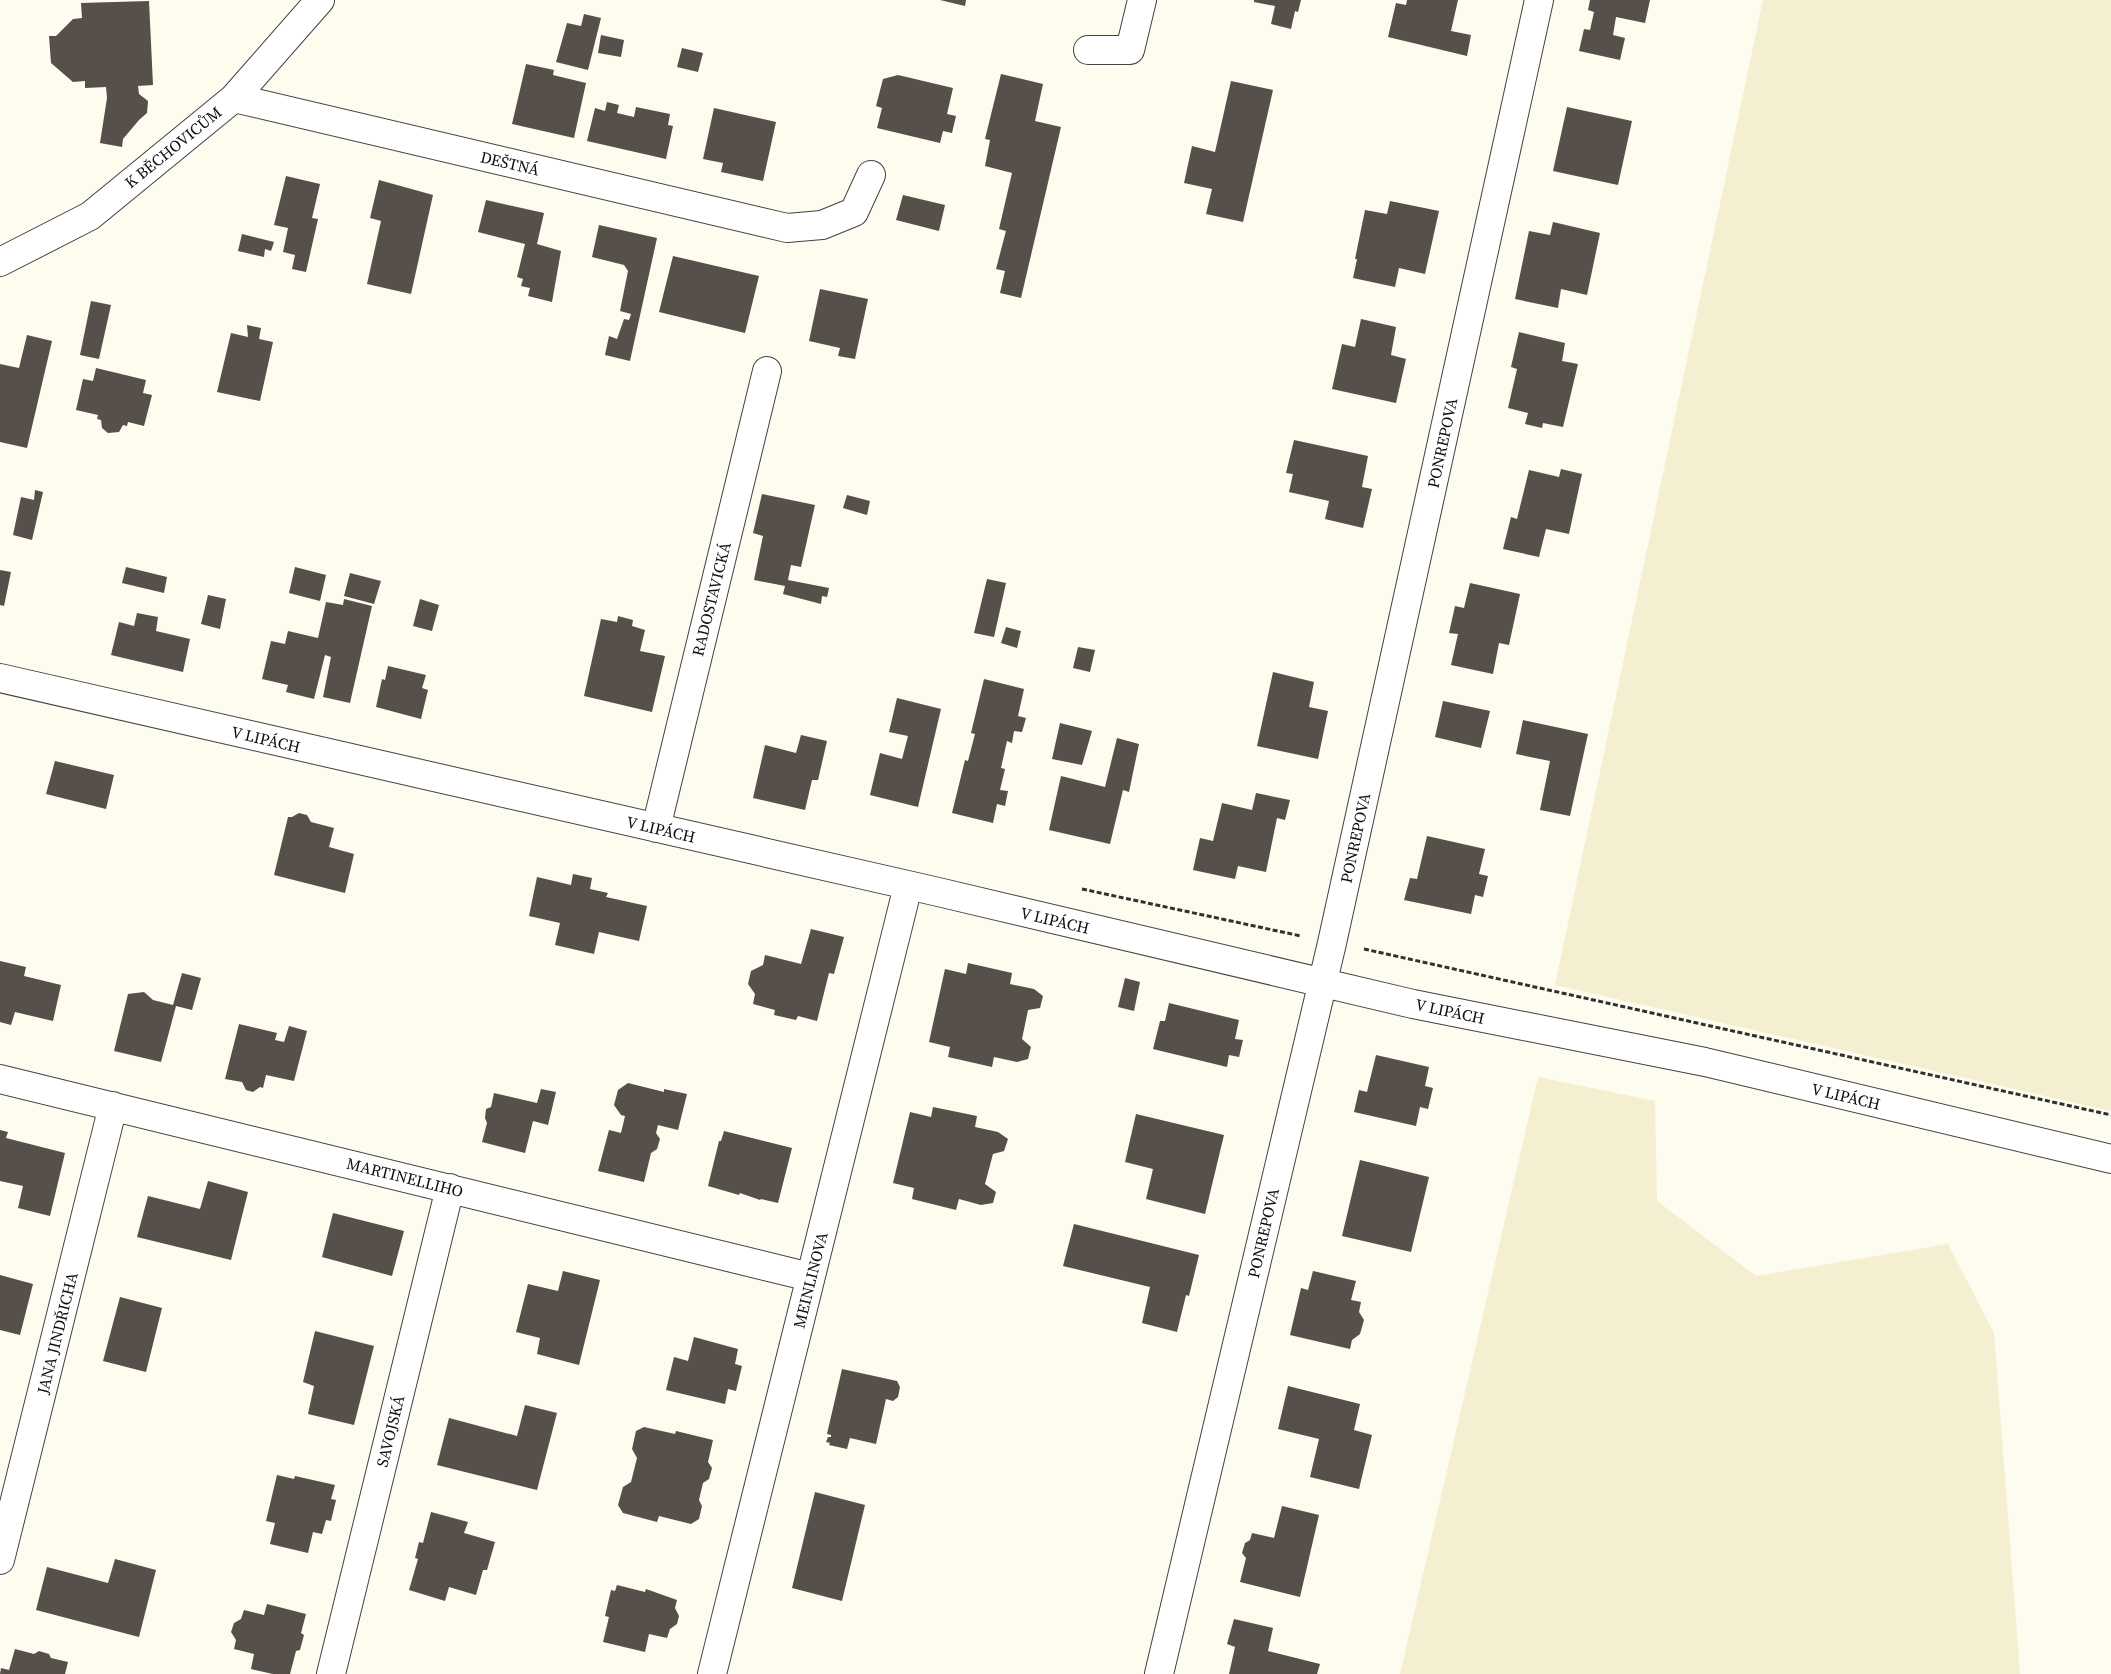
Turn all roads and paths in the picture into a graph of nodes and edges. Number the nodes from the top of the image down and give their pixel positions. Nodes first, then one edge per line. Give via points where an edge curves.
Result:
1 (320, 0) edge
2 (1142, 0) edge
3 (1539, 0) edge
4 (1088, 50) dead end
5 (234, 98) junction
6 (871, 176) dead end
7 (0, 262) edge
8 (767, 371) dead end
9 (0, 678) edge
10 (656, 828) junction
11 (908, 886) junction
12 (1075, 888) dead end
13 (1332, 943) junction
14 (1322, 983) junction
15 (0, 1079) edge
16 (113, 1106) junction
17 (2111, 1115) edge
18 (2111, 1159) edge
19 (450, 1188) junction
20 (810, 1277) junction
21 (0, 1560) edge
22 (330, 1674) edge
23 (712, 1674) edge
24 (1159, 1674) edge

1 - 5 street, K BĚCHOVICŮM
2 - 4 street via 1130,50
3 - 13 street, PONREPOVA
5 - 6 street, DEŠTNÁ via 787,228 822,226 854,212
5 - 7 street, K BĚCHOVICŮM via 90,216
8 - 10 street, RADOSTAVICKÁ
9 - 10 street, V LIPÁCH
10 - 11 street, V LIPÁCH
11 - 14 street, V LIPÁCH
11 - 20 street, MEINLINOVA
12 - 13 path
13 - 14 street, PONREPOVA
13 - 17 path
14 - 18 street, V LIPÁCH via 1444,1011 1705,1062
14 - 24 street, PONREPOVA
15 - 16 street, MARTINELLIHO
16 - 19 street, MARTINELLIHO
16 - 21 street, JANA JINDŘICHA
19 - 20 street, MARTINELLIHO
19 - 22 street, SAVOJSKÁ
20 - 23 street, MEINLINOVA

